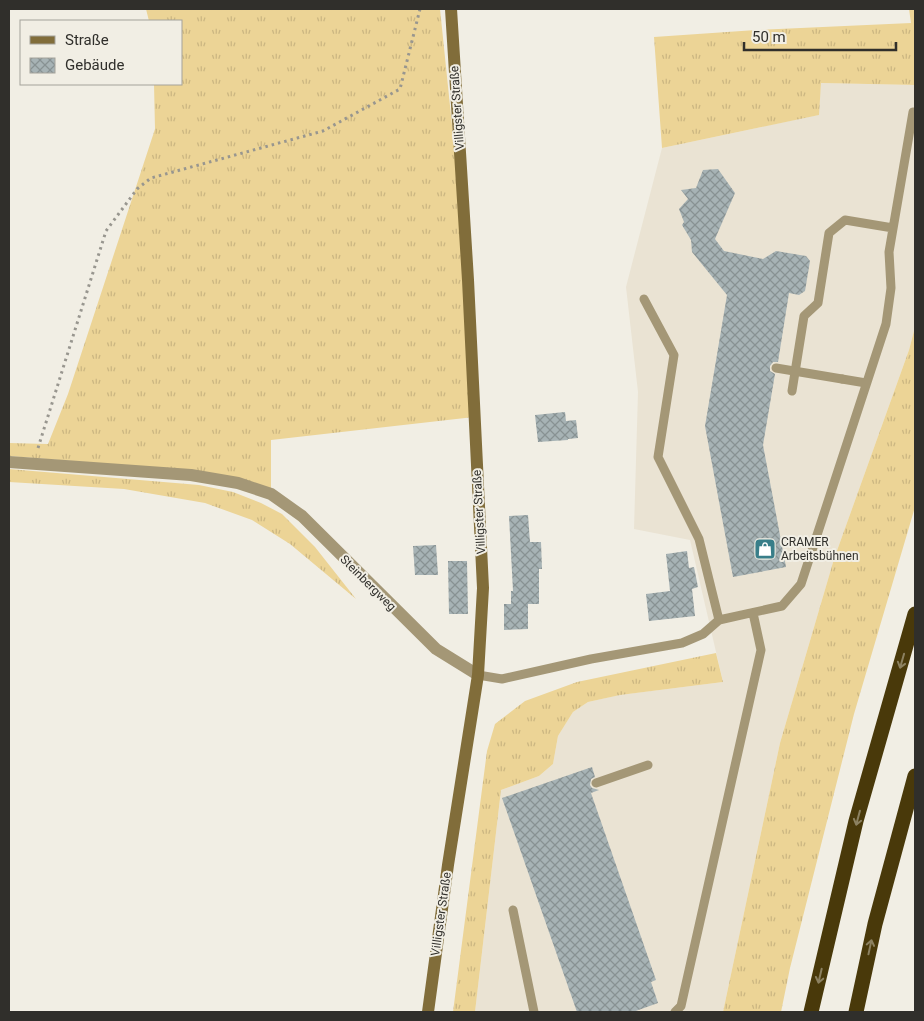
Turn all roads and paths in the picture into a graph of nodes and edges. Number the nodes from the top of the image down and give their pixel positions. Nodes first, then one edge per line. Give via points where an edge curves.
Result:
1 (420, 9) edge
2 (451, 9) edge
3 (912, 112) dead end
4 (893, 228) junction
5 (644, 299) dead end
6 (776, 368) dead end
7 (866, 383) junction
8 (792, 391) dead end
9 (9, 462) edge
10 (32, 464) junction
11 (753, 613) junction
12 (915, 614) edge
13 (720, 620) junction
14 (478, 675) junction
15 (648, 765) dead end
16 (915, 776) edge
17 (596, 783) dead end
18 (513, 910) dead end
19 (428, 1012) edge
20 (534, 1012) edge
21 (675, 1012) edge
22 (811, 1012) edge
23 (856, 1012) edge

1 - 10 path via 400,89 323,131 151,178 137,189 106,231
2 - 14 main road, Villigster Straße via 483,588
3 - 4 lane
4 - 7 lane via 886,324
4 - 8 lane via 845,220 829,233 818,303 804,316
5 - 13 lane via 674,355 658,457 699,540
6 - 7 lane, bridge
7 - 11 lane via 801,584 782,606
9 - 10 street, Steinbergweg
10 - 14 street, Steinbergweg via 191,475 238,483 271,494 302,516 436,649
11 - 13 lane
11 - 21 lane via 761,650 681,1006
12 -> 22 highway via 856,821
13 - 14 lane, Steinbergweg via 703,634 682,644 591,659 502,679
14 - 19 main road, Villigster Straße
15 - 17 lane
23 -> 16 highway via 875,924
18 - 20 lane

